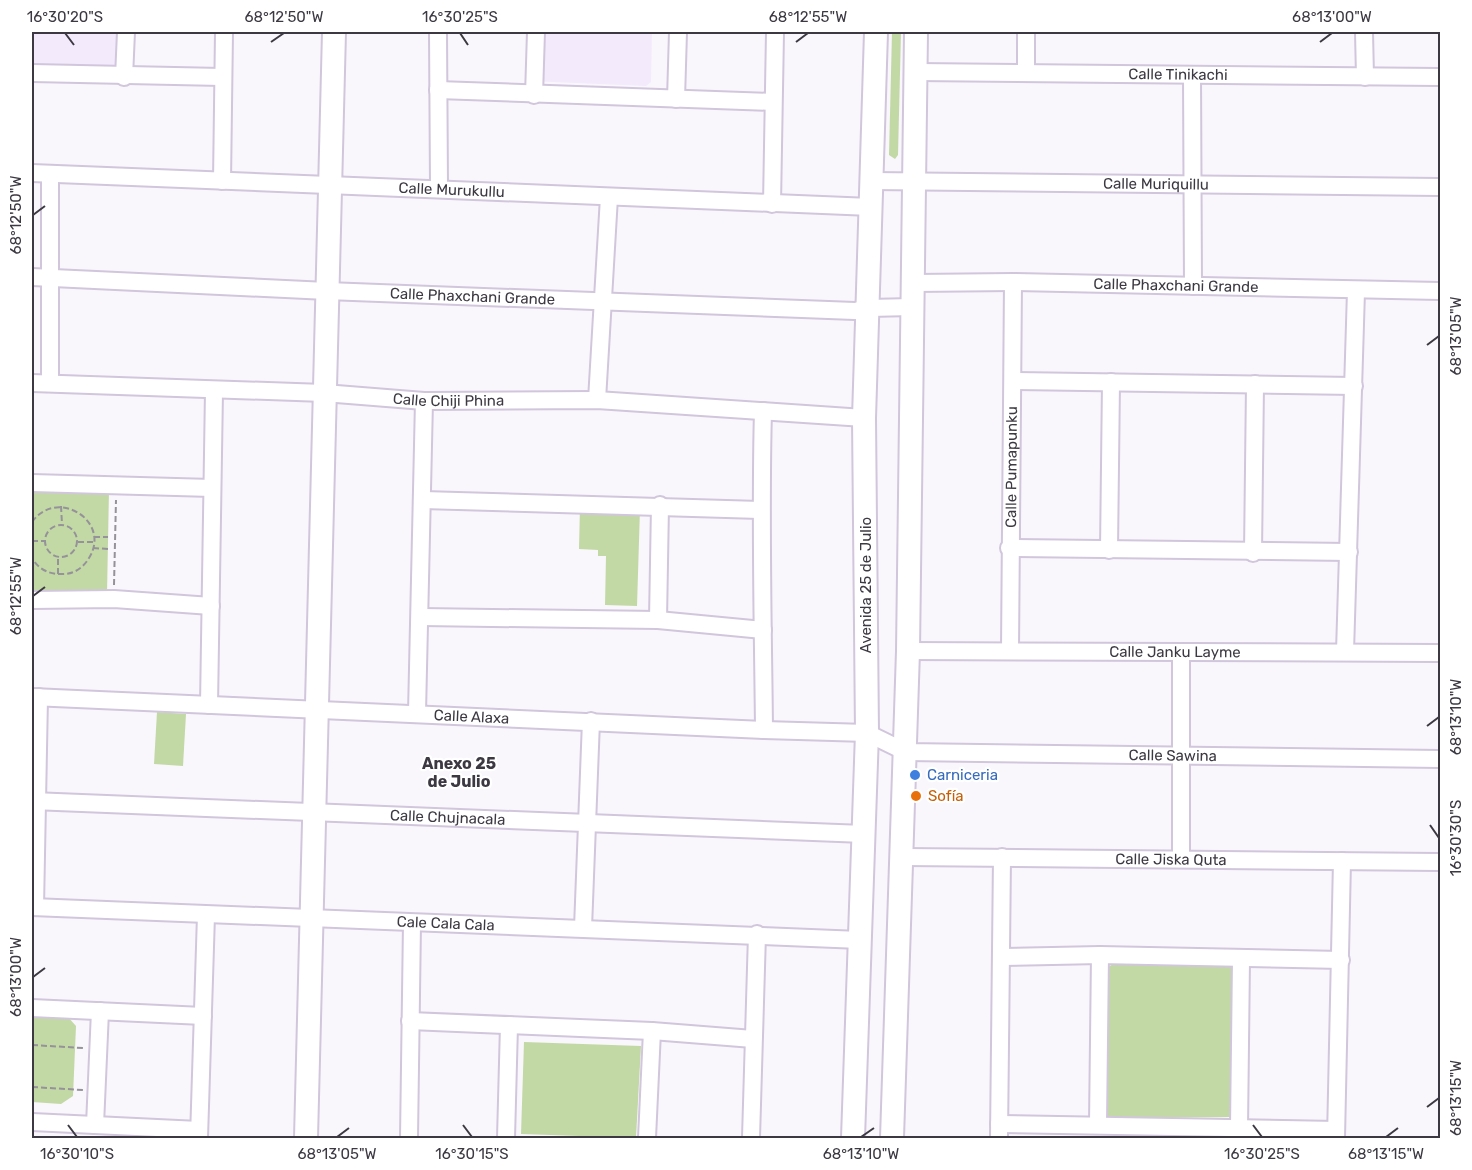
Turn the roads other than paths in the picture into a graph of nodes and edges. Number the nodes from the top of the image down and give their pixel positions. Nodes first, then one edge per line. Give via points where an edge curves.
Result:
1 (126, 32) edge
2 (224, 32) edge
3 (334, 32) edge
4 (438, 32) edge
5 (536, 32) edge
6 (678, 32) edge
7 (775, 32) edge
8 (876, 32) edge
9 (916, 32) edge
10 (1026, 32) edge
11 (1364, 32) edge
12 (916, 72) junction
13 (32, 73) edge
14 (1026, 73) junction
15 (1192, 75) junction
16 (1365, 76) junction
17 (124, 77) junction
18 (222, 77) junction
19 (1440, 78) edge
20 (438, 90) junction
21 (534, 95) junction
22 (676, 99) junction
23 (773, 102) junction
24 (32, 173) edge
25 (50, 174) junction
26 (222, 181) junction
27 (871, 181) junction
28 (915, 182) junction
29 (331, 183) junction
30 (1195, 184) junction
31 (1440, 187) edge
32 (439, 188) junction
33 (609, 197) junction
34 (772, 204) junction
35 (871, 207) junction
36 (32, 277) edge
37 (49, 278) junction
38 (1012, 282) junction
39 (914, 283) junction
40 (1193, 286) junction
41 (327, 291) junction
42 (1356, 291) junction
43 (1440, 291) edge
44 (601, 300) junction
45 (913, 307) junction
46 (868, 308) junction
47 (1013, 381) junction
48 (1111, 382) junction
49 (32, 383) edge
50 (50, 383) junction
51 (1255, 384) junction
52 (1354, 386) junction
53 (214, 391) junction
54 (324, 393) junction
55 (597, 400) junction
56 (424, 401) junction
57 (764, 411) junction
58 (864, 418) junction
59 (32, 483) edge
60 (212, 488) junction
61 (423, 500) junction
62 (660, 505) junction
63 (760, 510) junction
64 (1010, 548) junction
65 (1109, 550) junction
66 (1348, 552) junction
67 (1253, 553) junction
68 (32, 600) edge
69 (211, 606) junction
70 (421, 617) junction
71 (658, 620) junction
72 (763, 630) junction
73 (908, 651) junction
74 (1010, 651) junction
75 (1181, 652) junction
76 (1345, 652) junction
77 (1440, 653) edge
78 (35, 697) edge
79 (209, 705) junction
80 (316, 709) junction
81 (417, 713) junction
82 (591, 721) junction
83 (764, 730) junction
84 (867, 733) junction
85 (906, 752) junction
86 (1182, 756) junction
87 (1440, 759) edge
88 (34, 801) edge
89 (314, 812) junction
90 (588, 824) junction
91 (864, 834) junction
92 (903, 857) junction
93 (1002, 857) junction
94 (1181, 858) junction
95 (1342, 861) junction
96 (1440, 862) edge
97 (33, 907) edge
98 (206, 915) junction
99 (311, 919) junction
100 (412, 924) junction
101 (583, 928) junction
102 (758, 934) junction
103 (860, 940) junction
104 (1100, 955) junction
105 (1000, 957) junction
106 (1241, 959) junction
107 (1341, 960) junction
108 (32, 1008) edge
109 (100, 1011) junction
110 (202, 1016) junction
111 (410, 1021) junction
112 (509, 1025) junction
113 (652, 1031) junction
114 (753, 1038) junction
115 (32, 1122) edge
116 (1098, 1124) junction
117 (95, 1125) junction
118 (1239, 1128) junction
119 (999, 1131) edge
120 (199, 1134) edge
121 (1336, 1134) edge
122 (306, 1138) edge
123 (409, 1138) edge
124 (506, 1138) edge
125 (646, 1138) edge
126 (751, 1138) edge
127 (853, 1138) edge
128 (892, 1138) edge

1 - 17 street
2 - 18 street
3 - 29 main road
4 - 20 street
5 - 21 street
6 - 22 street
7 - 23 street
8 - 27 main road, Avenida 25 de Julio
9 - 12 main road
10 - 14 street
11 - 16 street
12 - 14 street, Calle Tinikachi
12 - 28 main road
13 - 17 street
14 - 15 street, Calle Tinikachi
15 - 16 street, Calle Tinikachi
15 - 30 street
16 - 19 street, Calle Tinikachi
17 - 18 street
18 - 26 street
20 - 21 street
20 - 32 street
21 - 22 street
22 - 23 street
23 - 34 street
24 - 25 street, Calle Murukullu
25 - 26 street, Calle Murukullu
25 - 37 street
26 - 29 street, Calle Murukullu
27 - 28 street, Calle Muriquillu
27 - 35 main road, Avenida 25 de Julio
28 - 30 street, Calle Muriquillu
28 - 39 main road
29 - 32 street, Calle Murukullu
29 - 41 main road
30 - 31 street, Calle Muriquillu
30 - 40 street
32 - 33 street, Calle Murukullu
33 - 34 street, Calle Murukullu
33 - 44 street
34 - 35 street, Calle Murukullu
35 - 46 main road, Avenida 25 de Julio
36 - 37 street, Calle Phaxchani Grande
37 - 41 street, Calle Phaxchani Grande
37 - 50 street
38 - 39 street, Calle Phaxchani Grande
38 - 40 street, Calle Phaxchani Grande
38 - 47 street, Calle Pumapunku
39 - 45 main road
40 - 42 street, Calle Phaxchani Grande
41 - 44 street, Calle Phaxchani Grande
41 - 54 main road
42 - 43 street, Calle Phaxchani Grande
42 - 52 street
44 - 46 street, Calle Phaxchani Grande via 855,311
44 - 55 street
45 - 46 street, Calle Phaxchani Grande
45 - 73 main road
46 - 58 main road, Avenida 25 de Julio
47 - 48 street
47 - 64 street, Calle Pumapunku
48 - 51 street
48 - 65 street
49 - 50 street, Calle Chiji Phina
50 - 53 street, Calle Chiji Phina
51 - 52 street
51 - 67 street
52 - 66 street
53 - 54 street, Calle Chiji Phina
53 - 60 street
54 - 56 street, Calle Chiji Phina
54 - 80 main road
55 - 56 street, Calle Chiji Phina
55 - 57 street, Calle Chiji Phina
56 - 61 street
57 - 58 street, Calle Chiji Phina
57 - 63 street
58 - 84 main road, Avenida 25 de Julio
59 - 60 street
60 - 69 street
61 - 62 street
61 - 70 street
62 - 63 street
62 - 71 street
63 - 72 street
64 - 65 street
64 - 74 street, Calle Pumapunku
65 - 67 street
66 - 67 street
66 - 76 street
68 - 69 street
69 - 79 street
70 - 71 street
70 - 81 street
71 - 72 street
72 - 83 street
73 - 74 street, Calle Janku Layme
73 - 85 main road
74 - 75 street, Calle Janku Layme
75 - 76 street, Calle Janku Layme
75 - 86 street
76 - 77 street, Calle Janku Layme
78 - 79 street, Calle Alaxa
78 - 88 street
79 - 80 street, Calle Alaxa
80 - 81 street, Calle Alaxa
80 - 89 main road
81 - 82 street, Calle Alaxa
82 - 83 street, Calle Alaxa
82 - 90 street
83 - 84 street, Calle Alaxa
84 - 85 street, Calle Alaxa
84 - 91 main road, Avenida 25 de Julio
85 - 86 street, Calle Sawina
85 - 92 main road
86 - 87 street, Calle Sawina
86 - 94 street
88 - 89 street, Calle Chujnacala
88 - 97 street
89 - 90 street, Calle Chujnacala
89 - 99 main road
90 - 91 street, Calle Chujnacala
90 - 101 street
91 - 103 main road, Avenida 25 de Julio
92 - 93 street, Calle Jiska Quta
92 - 128 main road
93 - 94 street, Calle Jiska Quta
93 - 105 street
94 - 95 street, Calle Jiska Quta
95 - 96 street, Calle Jiska Quta
95 - 107 street
97 - 98 street, Cale Cala Cala
98 - 99 street, Cale Cala Cala
98 - 110 street
99 - 100 street, Cale Cala Cala
99 - 122 main road
100 - 101 street, Cale Cala Cala
100 - 111 street
101 - 102 street, Cale Cala Cala
102 - 103 street, Cale Cala Cala
102 - 114 street
103 - 127 main road, Avenida 25 de Julio
104 - 105 street
104 - 106 street
104 - 116 street
105 - 119 street
106 - 107 street
106 - 118 street
107 - 121 street
108 - 109 street
109 - 110 street
109 - 117 street
110 - 120 street
111 - 112 street
111 - 123 street
112 - 113 street
112 - 124 street
113 - 114 street
113 - 125 street
114 - 126 street
115 - 117 street
116 - 118 street
116 - 119 street
117 - 120 street
118 - 121 street

